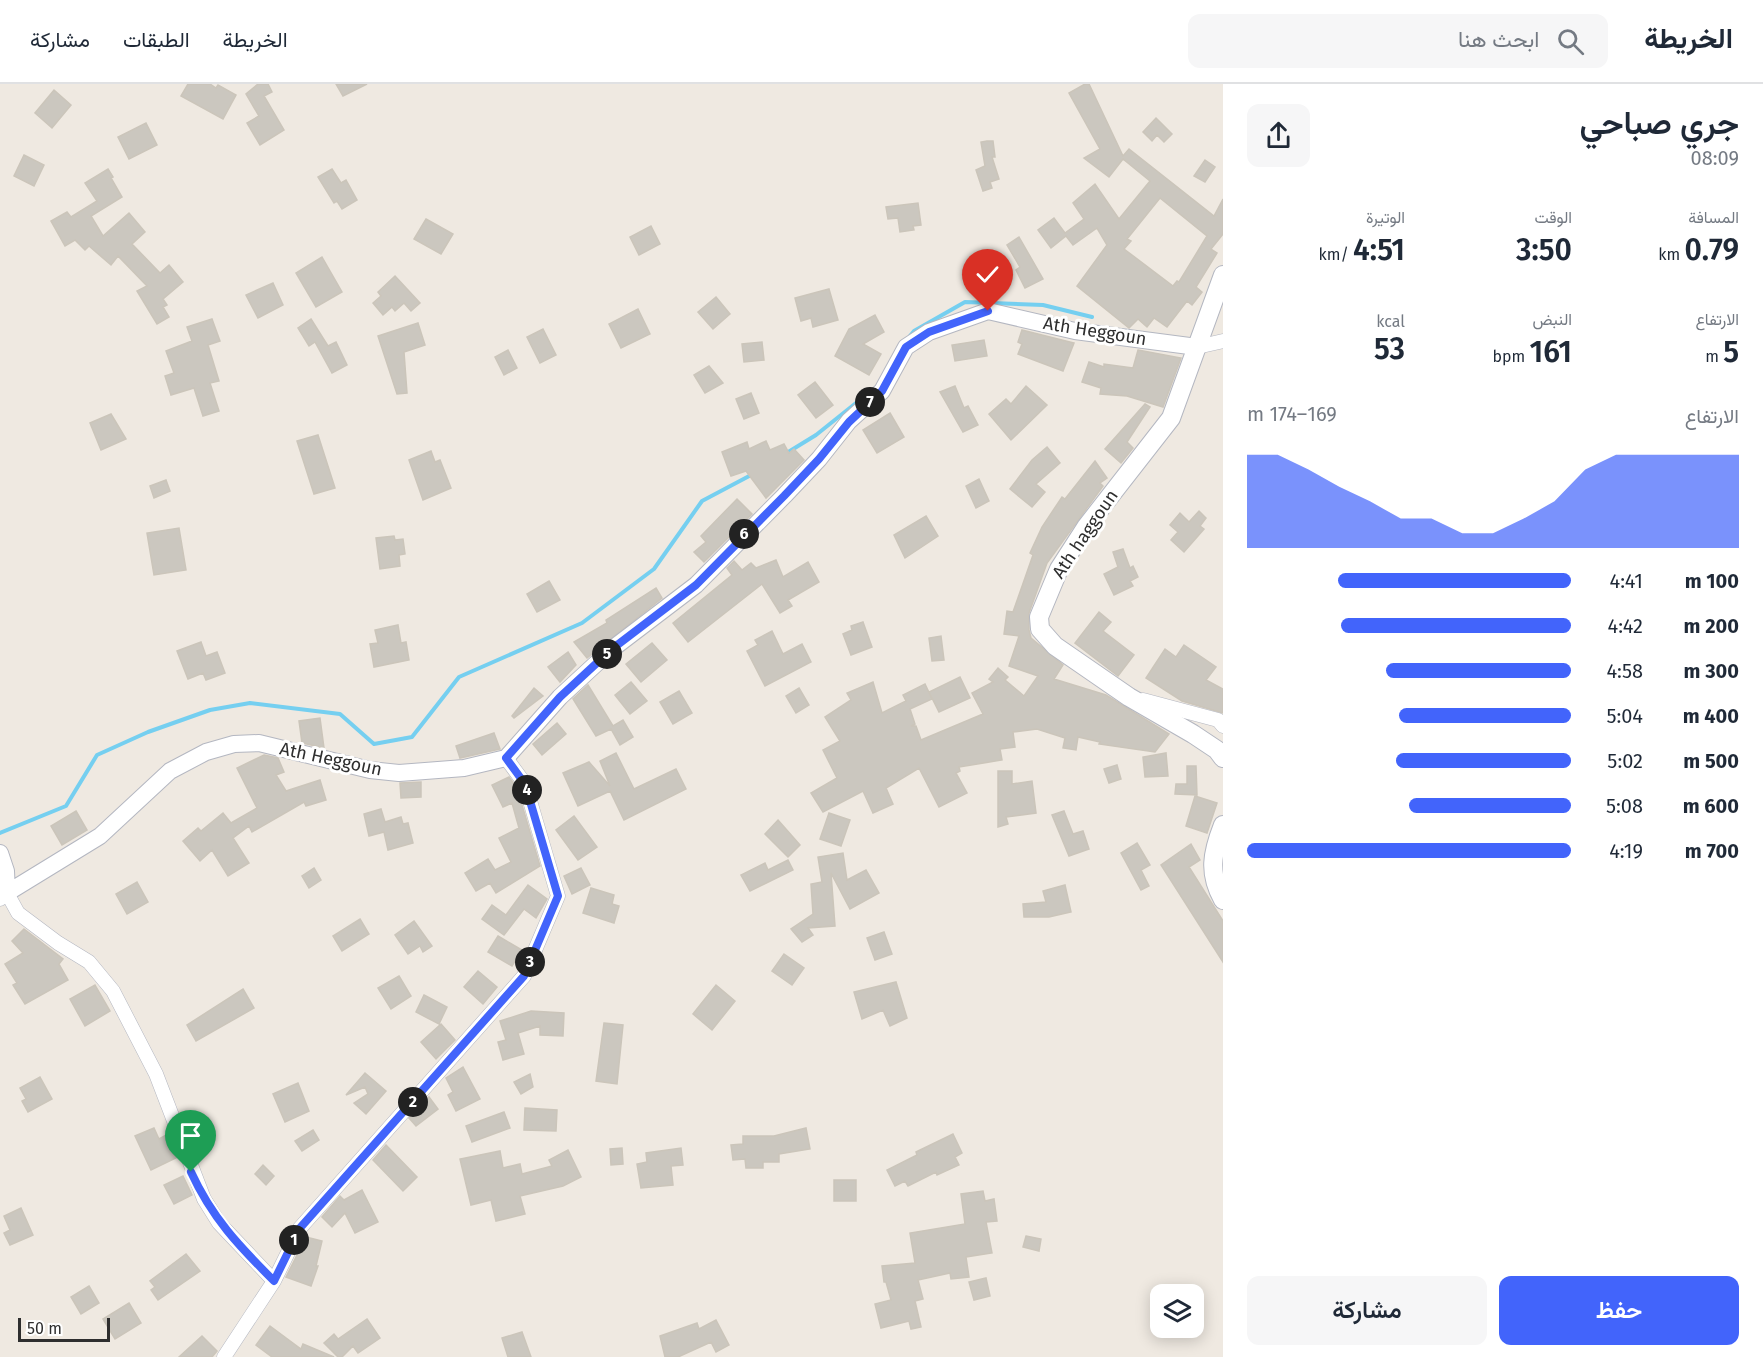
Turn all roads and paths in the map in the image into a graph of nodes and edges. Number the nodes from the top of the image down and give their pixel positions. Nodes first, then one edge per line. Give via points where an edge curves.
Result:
1 (1223, 275) edge
2 (1223, 341) edge
3 (1197, 347) junction
4 (1129, 697) junction
5 (1223, 726) edge
6 (506, 758) junction
7 (1223, 758) edge
8 (1223, 825) edge
9 (0, 853) edge
10 (4, 896) edge
11 (1223, 900) edge
12 (274, 1281) junction
13 (224, 1357) edge

1 - 3 main road, Ath haggoun
2 - 3 street
3 - 4 main road, Ath haggoun via 1171,418 1086,527 1042,605 1041,629 1051,642
3 - 6 street, Ath Heggoun via 1075,331 988,311 929,332 906,347 882,391 696,585 612,649 560,697
4 - 5 street via 1218,720
4 - 7 main road, Ath haggoun via 1193,734
6 - 10 street, Ath Heggoun via 464,768 399,773 370,770 259,743 234,744 206,752 170,771 100,836
6 - 12 street via 525,784 558,896 524,976 300,1228
8 - 11 main road via 1211,865 1214,884
9 - 10 street via 6,872
10 - 12 street via 18,913 89,962 112,991 156,1074 204,1199 219,1223
12 - 13 street

